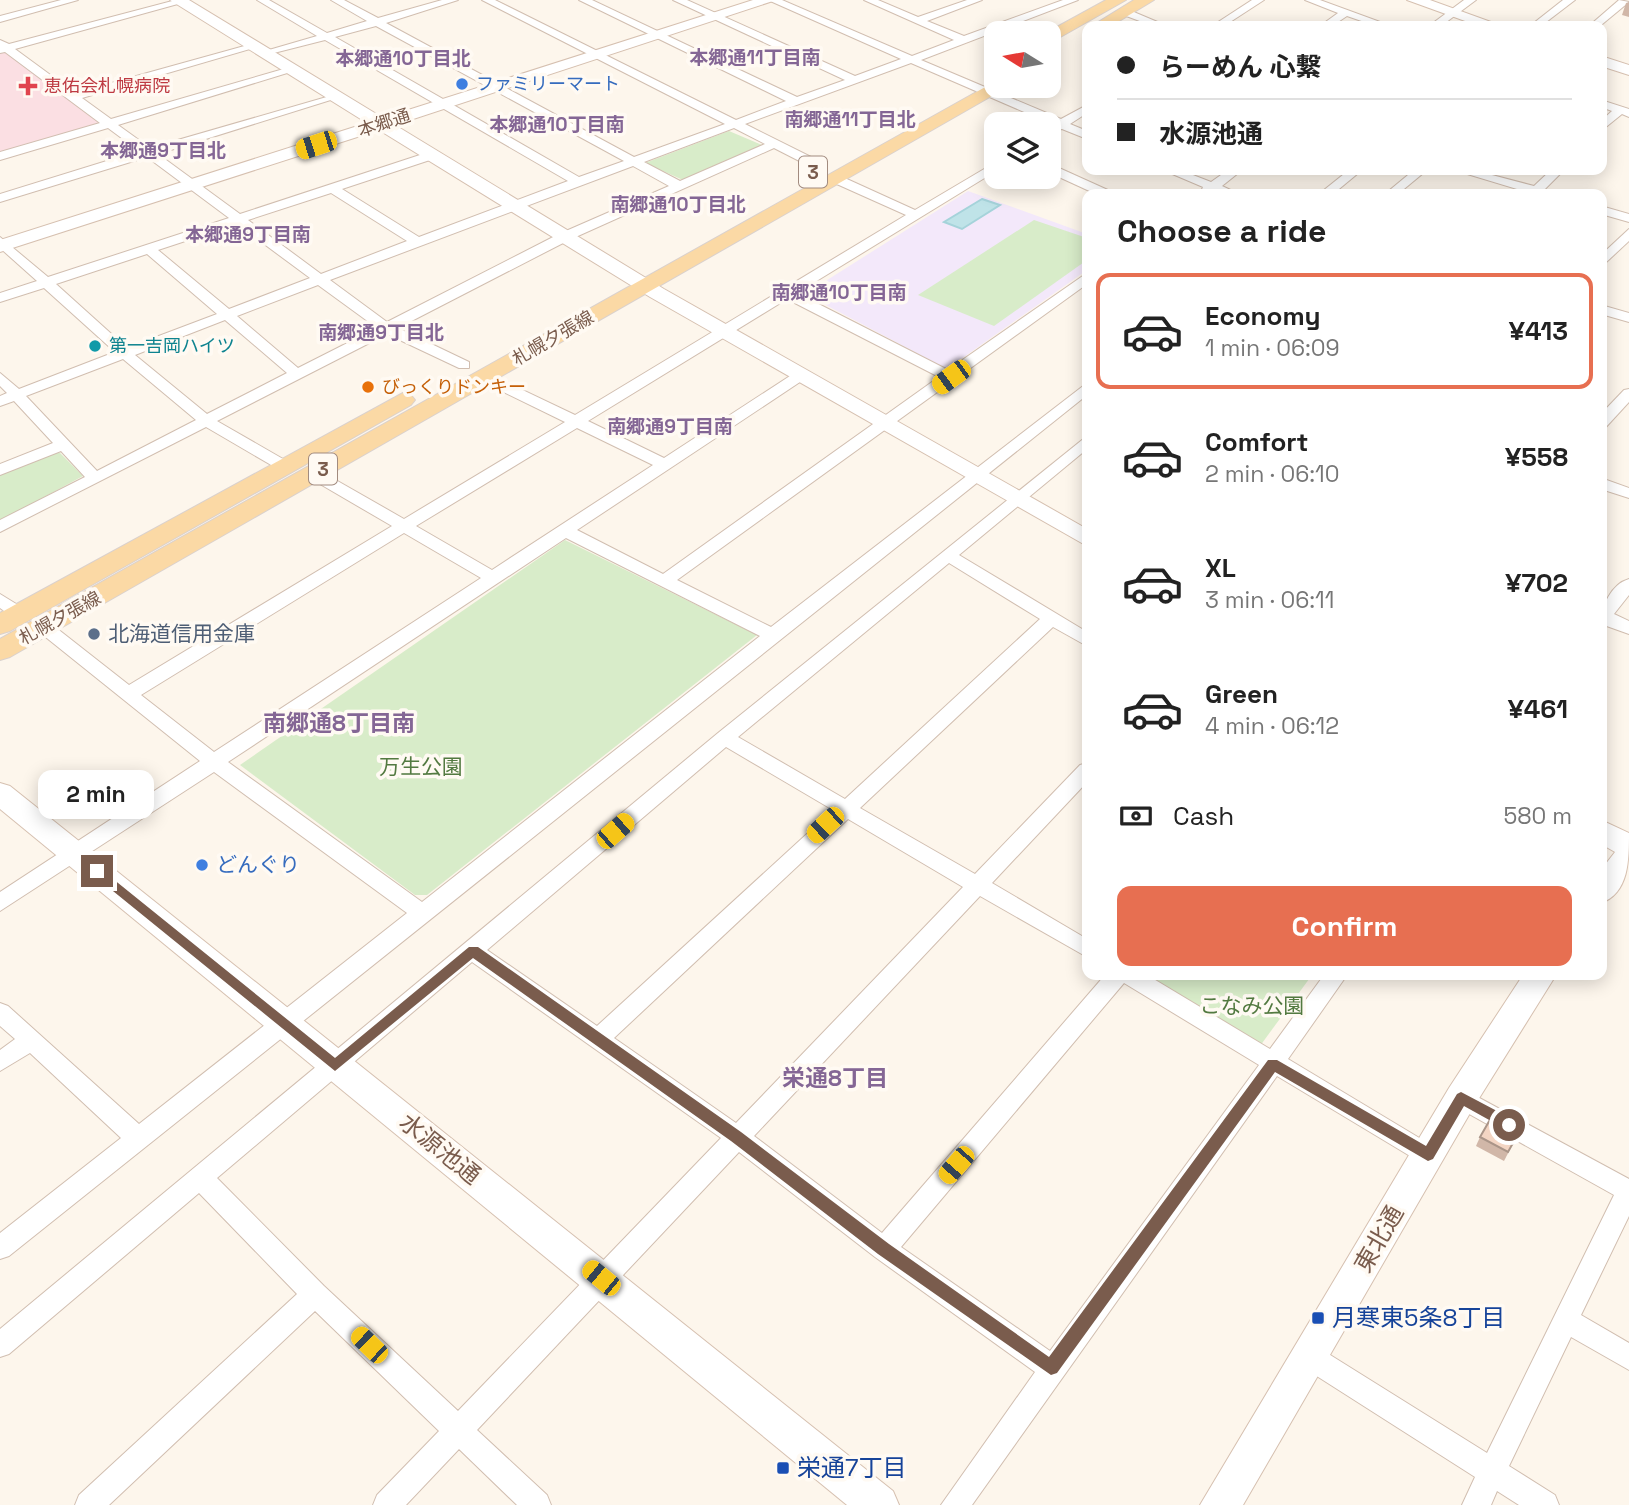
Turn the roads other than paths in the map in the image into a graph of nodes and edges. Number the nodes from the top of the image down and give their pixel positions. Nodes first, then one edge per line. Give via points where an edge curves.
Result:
1 (73, 0) edge
2 (262, 0) edge
3 (336, 0) edge
4 (453, 0) edge
5 (486, 0) edge
6 (584, 0) edge
7 (678, 0) edge
8 (770, 0) edge
9 (872, 0) edge
10 (977, 0) edge
11 (1046, 0) edge
12 (1073, 0) edge
13 (1146, 0) edge
14 (1259, 0) edge
15 (1310, 0) edge
16 (1415, 0) edge
17 (1471, 0) edge
18 (1570, 0) edge
19 (1625, 0) edge
20 (179, 1) edge
21 (1059, 5) junction
22 (1122, 6) edge
23 (1346, 12) junction
24 (1454, 13) junction
25 (716, 17) junction
26 (0, 19) edge
27 (917, 21) junction
28 (1095, 21) edge
29 (1152, 21) edge
30 (1225, 21) edge
31 (1332, 21) edge
32 (1372, 21) edge
33 (1442, 21) edge
34 (1479, 21) edge
35 (1542, 21) edge
36 (1600, 21) edge
37 (376, 22) junction
38 (1082, 26) edge
39 (1061, 34) edge
40 (659, 35) junction
41 (325, 37) junction
42 (1082, 37) edge
43 (965, 41) junction
44 (2, 47) edge
45 (1061, 49) edge
46 (259, 50) junction
47 (597, 55) junction
48 (912, 61) junction
49 (1607, 63) edge
50 (290, 70) junction
51 (1629, 70) edge
52 (857, 81) junction
53 (496, 87) junction
54 (983, 87) edge
55 (333, 96) junction
56 (73, 97) junction
57 (797, 102) junction
58 (445, 104) junction
59 (1607, 105) edge
60 (1082, 110) edge
61 (1624, 111) edge
62 (1036, 112) edge
63 (109, 124) junction
64 (379, 124) junction
65 (1061, 124) joint
66 (1607, 124) edge
67 (733, 125) junction
68 (1082, 133) edge
69 (774, 145) junction
70 (148, 152) junction
71 (0, 156) edge
72 (429, 156) junction
73 (633, 162) junction
74 (828, 173) junction
75 (984, 173) edge
76 (1061, 173) edge
77 (1178, 175) edge
78 (1229, 175) edge
79 (1350, 175) edge
80 (1415, 175) edge
81 (1477, 175) edge
82 (1553, 175) edge
83 (578, 182) junction
84 (194, 186) junction
85 (679, 187) junction
86 (332, 188) junction
87 (1096, 189) edge
88 (1202, 189) edge
89 (1209, 189) edge
90 (1331, 189) edge
91 (1397, 189) edge
92 (1524, 189) edge
93 (1537, 189) edge
94 (0, 198) edge
95 (512, 206) junction
96 (1607, 212) edge
97 (915, 215) junction
98 (1629, 218) edge
99 (239, 219) junction
100 (1629, 233) edge
101 (564, 237) junction
102 (1, 243) edge
103 (419, 243) junction
104 (149, 249) junction
105 (1607, 257) edge
106 (322, 279) junction
107 (638, 280) junction
108 (1082, 281) edge
109 (47, 283) junction
110 (1065, 293) junction
111 (787, 294) junction
112 (0, 298) edge
113 (1082, 299) edge
114 (1607, 311) edge
115 (229, 316) junction
116 (1629, 318) edge
117 (386, 328) junction
118 (724, 332) junction
119 (124, 353) junction
120 (474, 371) junction
121 (297, 374) junction
122 (800, 375) junction
123 (0, 377) edge
124 (951, 377) junction
125 (1082, 391) edge
126 (1629, 393) edge
127 (16, 395) junction
128 (0, 401) edge
129 (1607, 417) edge
130 (206, 421) junction
131 (576, 422) junction
132 (885, 425) junction
133 (64, 444) junction
134 (1082, 447) edge
135 (666, 465) junction
136 (284, 466) junction
137 (0, 470) edge
138 (314, 474) junction
139 (95, 478) junction
140 (983, 480) junction
141 (1607, 485) edge
142 (1629, 493) edge
143 (1014, 498) junction
144 (0, 527) edge
145 (402, 527) junction
146 (565, 531) junction
147 (1082, 536) edge
148 (948, 555) junction
149 (495, 579) junction
150 (663, 582) junction
151 (1629, 584) edge
152 (0, 599) edge
153 (1607, 611) edge
154 (1051, 618) junction
155 (10, 619) edge
156 (1607, 619) edge
157 (44, 627) junction
158 (1629, 628) edge
159 (774, 636) junction
160 (1082, 637) edge
161 (0, 651) edge
162 (130, 693) junction
163 (725, 738) junction
164 (214, 762) junction
165 (1082, 775) edge
166 (0, 793) edge
167 (845, 807) junction
168 (1607, 834) edge
169 (1629, 846) edge
170 (76, 854) junction
171 (1629, 855) edge
172 (976, 883) junction
173 (1607, 884) edge
174 (0, 903) edge
175 (424, 914) junction
176 (1082, 946) edge
177 (473, 951) junction
178 (1114, 980) edge
179 (1137, 980) edge
180 (1332, 980) edge
181 (1537, 980) edge
182 (0, 1012) edge
183 (598, 1039) junction
184 (30, 1040) junction
185 (313, 1047) junction
186 (0, 1062) edge
187 (1273, 1064) junction
188 (1461, 1098) junction
189 (736, 1136) junction
190 (138, 1138) junction
191 (1428, 1155) junction
192 (200, 1178) junction
193 (1629, 1190) edge
194 (0, 1248) edge
195 (884, 1249) junction
196 (601, 1278) junction
197 (315, 1294) junction
198 (1566, 1320) junction
199 (0, 1345) edge
200 (1310, 1357) junction
201 (1629, 1357) edge
202 (1051, 1368) junction
203 (457, 1430) junction
204 (1492, 1471) junction
205 (89, 1505) edge
206 (387, 1505) edge
207 (537, 1505) edge
208 (879, 1505) edge
209 (955, 1505) edge
210 (1220, 1505) edge
211 (1476, 1505) edge
212 (1545, 1505) edge

1 - 26 street
2 - 41 street
3 - 37 street
4 - 37 street
5 - 47 street
6 - 40 street
7 - 25 street
8 - 25 street, 本郷通
8 - 48 street
9 - 27 street
10 - 27 street
11 - 21 street
12 - 21 street
13 - 22 main road
14 - 30 street
15 - 23 street
16 - 24 street
17 - 24 street
18 - 35 street
19 - 36 street
20 - 44 street
20 - 46 street
21 - 28 street
21 - 43 street
22 - 28 main road
22 - 29 street
23 - 31 street
23 - 32 street
24 - 33 street
24 - 34 street
25 - 40 street, 本郷通
25 - 52 street
27 - 43 street
37 - 41 street
37 - 53 street
38 - 39 main road
40 - 47 street, 本郷通
40 - 57 street
41 - 46 street
41 - 58 street
42 - 45 main road
43 - 48 street
44 - 56 street
46 - 50 street
46 - 56 street
47 - 53 street, 本郷通
47 - 67 street
48 - 52 street
48 - 54 street
49 - 51 street
50 - 55 street
50 - 63 street
52 - 57 street
53 - 58 street, 本郷通
53 - 73 street
54 - 62 street
54 - 74 main road, 札幌夕張線 / 3
55 - 64 street
55 - 70 street
56 - 63 street
57 - 67 street
58 - 64 street, 本郷通
58 - 83 street
59 - 61 street
60 - 65 street
61 - 66 street
63 - 70 street
63 - 71 street
64 - 72 street
64 - 84 street, 本郷通
65 - 68 street
67 - 69 street
67 - 73 street
69 - 74 street
69 - 85 street
70 - 84 street
70 - 94 street
72 - 86 street
72 - 95 street
73 - 83 street
73 - 85 street
74 - 97 street
74 - 107 main road, 札幌夕張線 / 3
75 - 97 street
76 - 87 street
77 - 88 street
78 - 89 street
79 - 90 street
80 - 91 street
81 - 92 street
82 - 93 street
83 - 95 street
84 - 99 street
84 - 102 street, 本郷通
85 - 101 street
86 - 99 street
86 - 103 street
95 - 101 street
95 - 103 street
96 - 98 street
97 - 111 street
99 - 104 street
99 - 106 street
100 - 105 street
101 - 107 street
101 - 117 street
102 - 109 street
103 - 106 street
104 - 109 street
104 - 115 street
106 - 115 street
106 - 117 street
107 - 118 street
107 - 120 main road, 札幌夕張線 / 3
108 - 110 street
109 - 112 street
109 - 119 street
110 - 113 street
110 - 124 street
111 - 118 street
111 - 124 street
114 - 116 street
115 - 119 street
115 - 121 street
117 - 120 street
117 - 121 street
118 - 122 street
118 - 131 street
119 - 127 street
119 - 130 street
120 - 131 street
120 - 136 main road, 札幌夕張線 / 3
120 - 138 main road, 札幌夕張線 / 3
121 - 130 street
122 - 132 street
122 - 135 street
123 - 127 street
124 - 132 street
125 - 140 street
126 - 129 street
127 - 128 street
127 - 133 street
130 - 136 street
130 - 139 street
131 - 135 street
131 - 145 street
132 - 140 street
132 - 150 street
133 - 137 street
133 - 139 street
134 - 143 street
135 - 146 street
136 - 155 main road, 札幌夕張線 / 3
138 - 145 street
138 - 157 main road, 札幌夕張線 / 3
139 - 144 street
140 - 143 street
140 - 159 street
141 - 142 street
143 - 147 street
143 - 148 street
145 - 149 street
145 - 162 street
146 - 149 street
146 - 150 street
148 - 154 street
148 - 163 street
149 - 164 street
150 - 159 street
151 - 153 street
152 - 155 street
154 - 160 street
154 - 167 street
156 - 158 street
157 - 161 main road, 札幌夕張線 / 3
157 - 162 street
159 - 175 street
162 - 164 street
163 - 167 street
163 - 177 street
164 - 170 street
164 - 175 street
165 - 172 street
166 - 170 street, 水源池通
167 - 172 street
167 - 183 street
168 - 169 street
170 - 174 street
170 - 185 street, 水源池通
171 - 173 street
172 - 176 street
172 - 189 street
175 - 185 street
177 - 183 street
177 - 185 street
178 - 195 street
179 - 187 street
180 - 187 street
181 - 188 street, 東北通
182 - 184 street
183 - 189 street
184 - 186 street
184 - 190 street
185 - 190 street
185 - 192 street
185 - 196 street, 水源池通
187 - 191 street
187 - 202 street
188 - 191 street, 東北通
188 - 193 street
189 - 195 street
189 - 196 street
190 - 194 street
191 - 200 street, 東北通
192 - 197 street
192 - 199 street
193 - 198 street
195 - 202 street
196 - 203 street
196 - 208 street, 水源池通
197 - 203 street
197 - 205 street
198 - 201 street
198 - 204 street
200 - 204 street
200 - 210 street, 東北通
202 - 209 street
203 - 206 street
203 - 207 street
204 - 211 street
204 - 212 street

